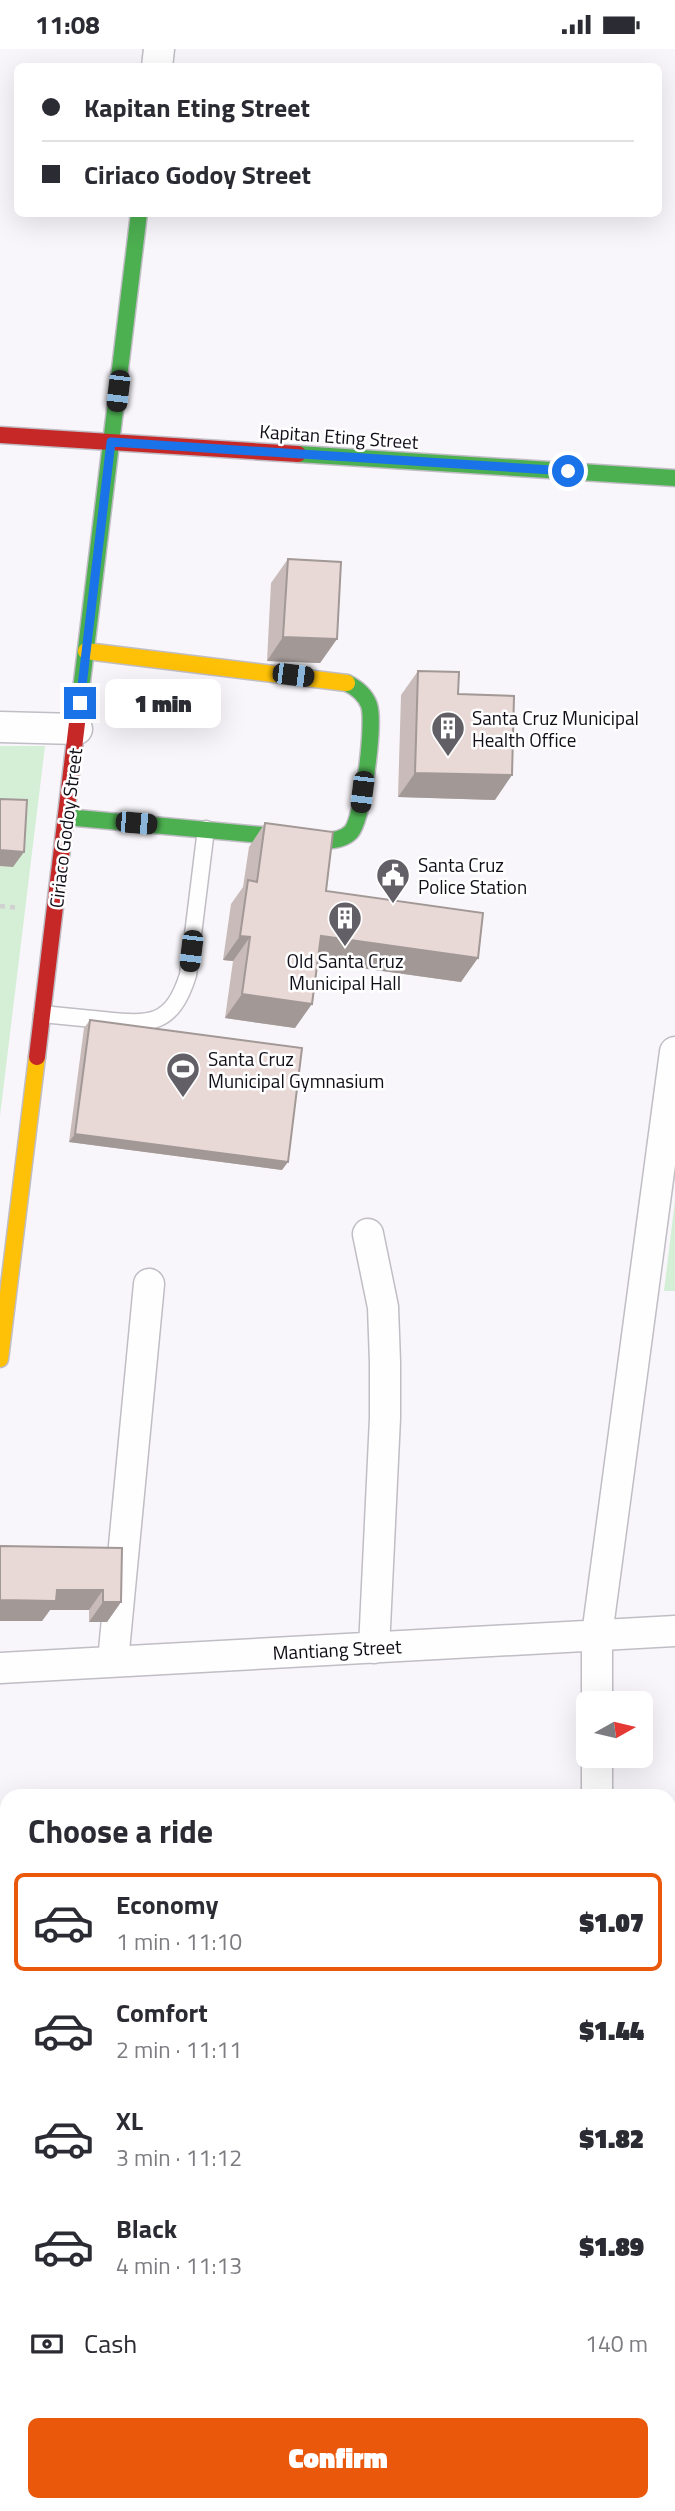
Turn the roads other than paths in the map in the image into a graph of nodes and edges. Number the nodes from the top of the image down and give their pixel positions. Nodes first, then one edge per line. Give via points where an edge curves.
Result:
1 (139, 217) edge
2 (0, 435) edge
3 (111, 442) junction
4 (675, 478) edge
5 (86, 650) junction
6 (0, 727) edge
7 (77, 729) junction
8 (66, 817) junction
9 (206, 829) junction
10 (42, 1014) junction
11 (675, 1052) edge
12 (9, 1207) edge
13 (368, 1234) dead end
14 (149, 1284) dead end
15 (0, 1359) edge
16 (675, 1631) edge
17 (597, 1635) junction
18 (374, 1647) junction
19 (113, 1661) junction
20 (0, 1668) edge
21 (597, 1691) edge
22 (597, 1768) edge
23 (597, 1789) edge

1 - 3 street, Ciriaco Godoy Street
2 - 3 street, Kapitan Eting Street
3 - 4 street, Kapitan Eting Street
3 - 5 street, Ciriaco Godoy Street
5 - 7 street, Ciriaco Godoy Street
5 - 9 street via 345,682 364,694 371,715 359,818 348,836 326,841
6 - 7 street
7 - 8 street, Ciriaco Godoy Street
8 - 9 street
8 - 10 street, Ciriaco Godoy Street
9 - 10 lane via 188,975 181,997 169,1011 155,1021 135,1023
10 - 12 street, Ciriaco Godoy Street
11 - 17 street
12 - 15 street, Ciriaco Godoy Street
13 - 18 street via 383,1307 385,1362
14 - 19 street
16 - 17 street, Mantiang Street
17 - 18 street, Mantiang Street
17 - 21 street
18 - 19 street, Mantiang Street
19 - 20 street, Mantiang Street
22 - 23 street

